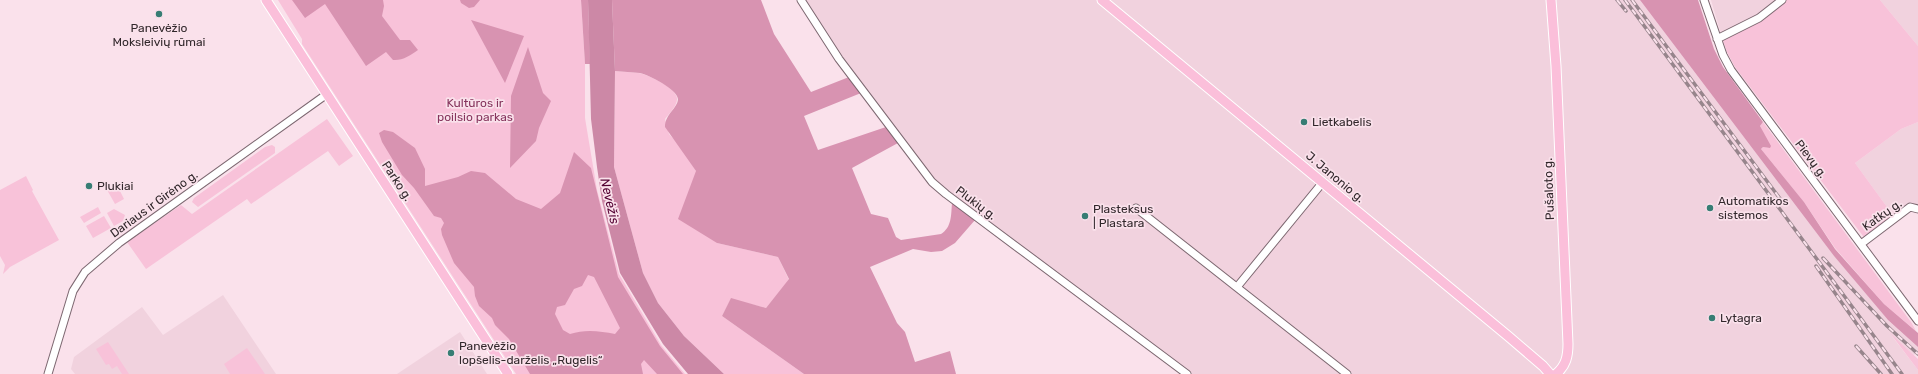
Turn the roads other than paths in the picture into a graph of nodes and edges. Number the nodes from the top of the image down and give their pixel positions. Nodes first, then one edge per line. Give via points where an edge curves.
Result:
1 (266, 0) edge
2 (801, 0) edge
3 (1102, 0) edge
4 (1551, 0) edge
5 (1704, 0) edge
6 (1782, 0) edge
7 (1717, 39) junction
8 (327, 94) junction
9 (1323, 182) junction
10 (1136, 208) dead end
11 (1918, 209) edge
12 (1861, 244) junction
13 (1237, 287) junction
14 (1918, 321) edge
15 (48, 374) edge
16 (508, 374) edge
17 (1188, 374) edge
18 (1347, 374) edge
19 (1550, 374) edge
20 (1556, 374) edge

1 - 8 main road, Parko g.
2 - 17 street, Plukių g. via 839,59 932,182
3 - 9 main road, J. Janonio g.
4 - 20 main road, Pušaloto g. via 1568,344 1568,356
5 - 7 street, Pievų g.
6 - 7 street via 1754,21
7 - 12 street, Pievų g. via 1731,70
8 - 15 street, Dariaus ir Girėno g. via 119,244 85,272 74,292
8 - 16 main road, Parko g.
9 - 13 street
9 - 19 main road, J. Janonio g. via 1530,354
10 - 13 street
11 - 12 street, Katkų g. via 1910,208
12 - 14 street, Pievų g.
13 - 18 street

